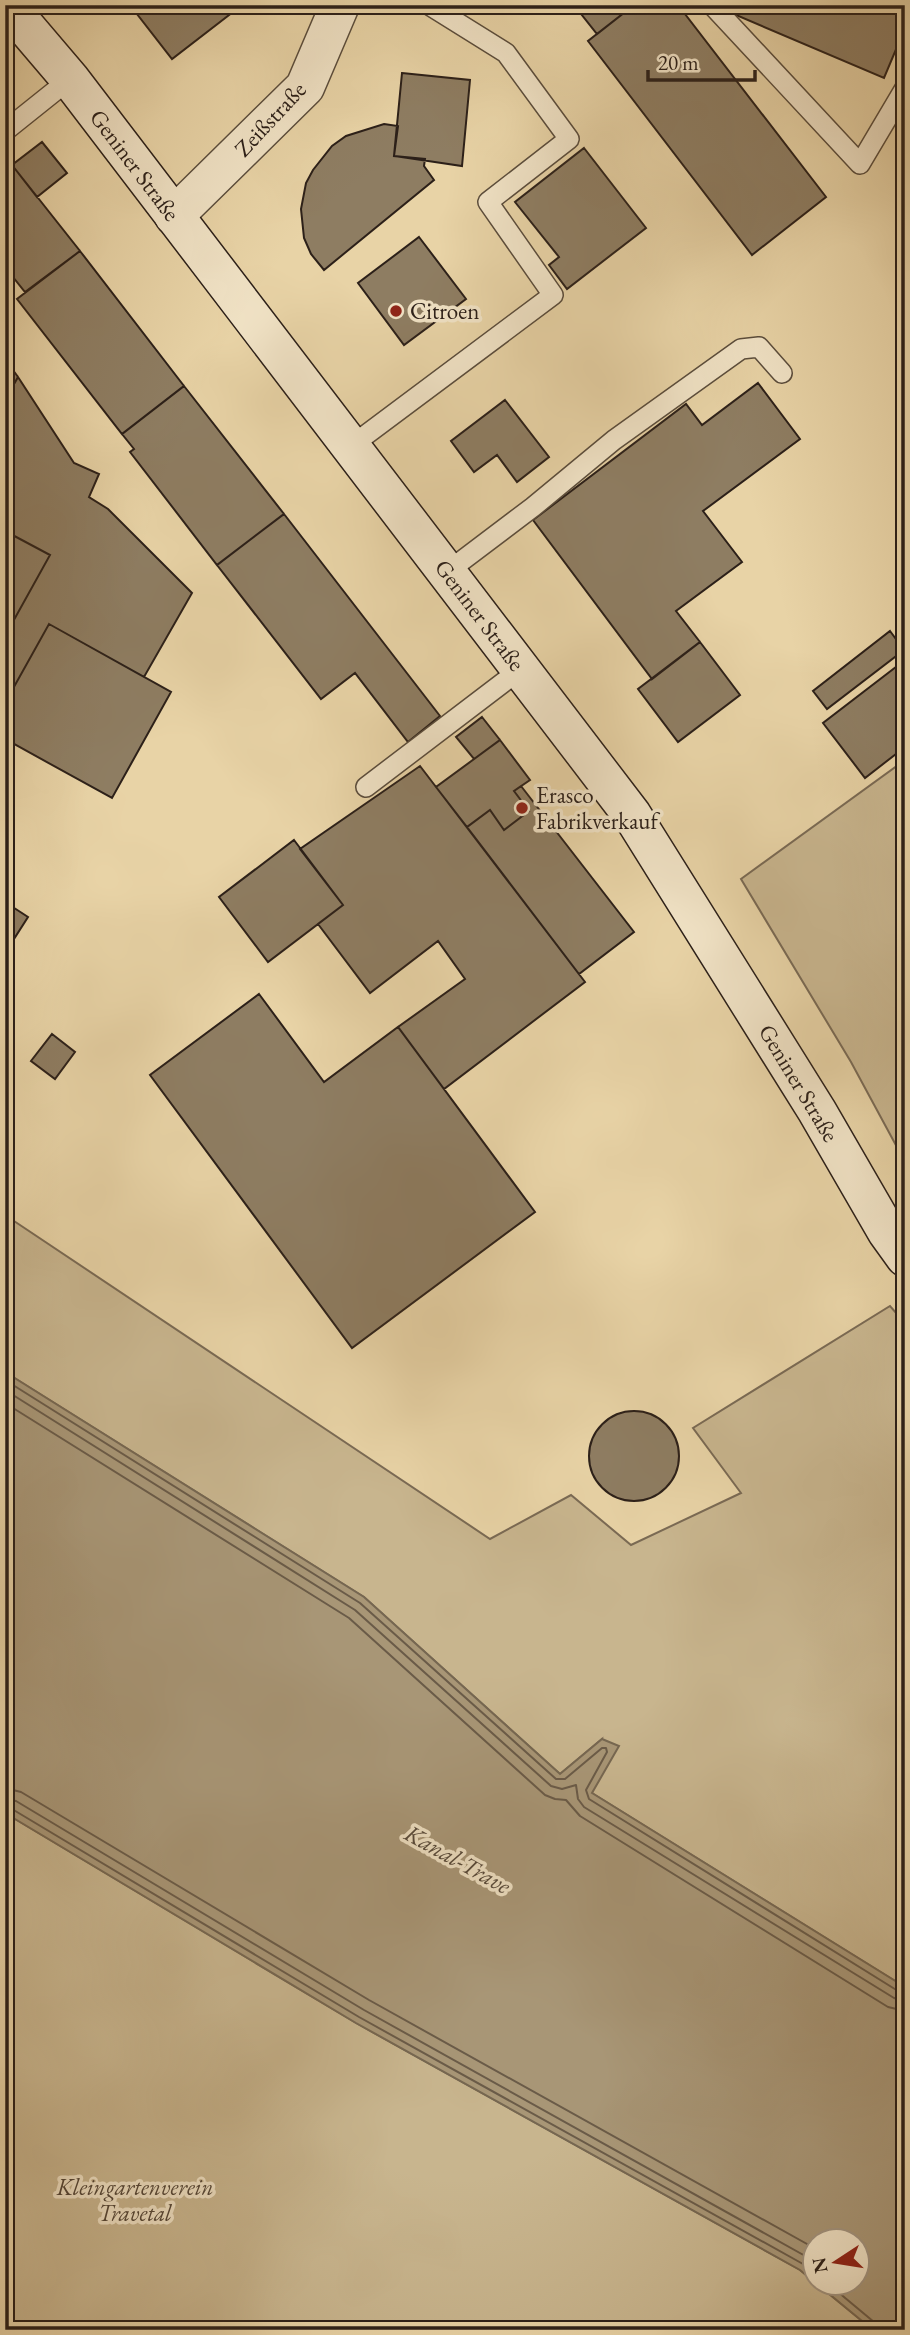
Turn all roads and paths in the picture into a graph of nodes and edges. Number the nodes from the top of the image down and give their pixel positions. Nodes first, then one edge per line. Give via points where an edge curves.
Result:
1 (7, 5) edge
2 (340, 5) edge
3 (429, 5) edge
4 (712, 5) edge
5 (70, 79) junction
6 (905, 88) edge
7 (5, 131) edge
8 (174, 216) junction
9 (782, 373) dead end
10 (351, 446) junction
11 (447, 572) junction
12 (521, 669) junction
13 (366, 787) dead end
14 (905, 1257) edge

1 - 5 main road, Geniner Straße
2 - 8 main road, Zeißstraße via 305,87
3 - 10 lane via 506,53 569,139 488,202 553,295
4 - 6 lane via 860,164
5 - 7 lane
5 - 8 main road, Geniner Straße
8 - 10 main road, Geniner Straße
9 - 11 lane via 759,347 741,349 614,440
10 - 11 main road, Geniner Straße
11 - 12 main road, Geniner Straße
12 - 13 lane
12 - 14 main road, Geniner Straße via 638,825

